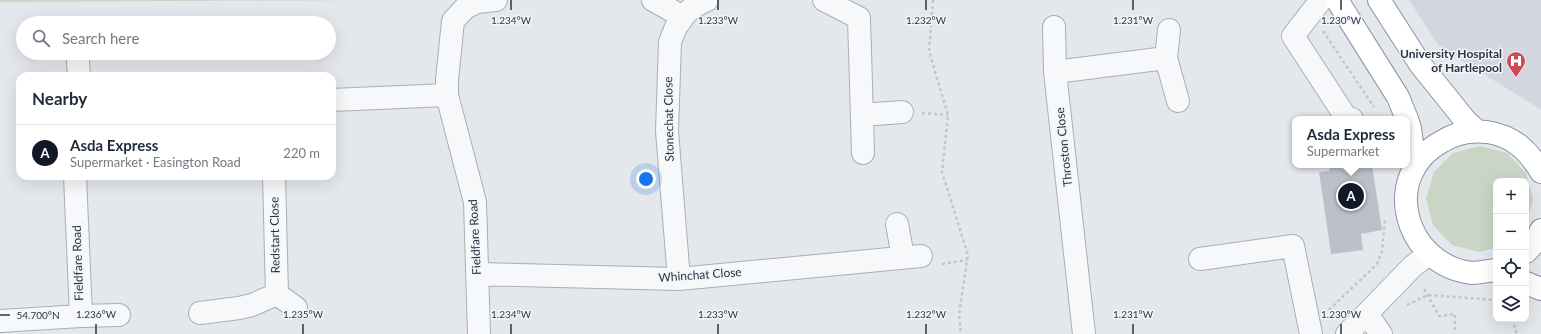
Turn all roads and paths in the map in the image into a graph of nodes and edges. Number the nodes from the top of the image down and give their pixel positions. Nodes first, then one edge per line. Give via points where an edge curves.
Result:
1 (496, 0) edge
2 (653, 0) edge
3 (707, 0) edge
4 (824, 0) edge
5 (933, 0) edge
6 (1322, 0) edge
7 (1337, 0) edge
8 (1379, 0) edge
9 (683, 17) junction
10 (1054, 27) dead end
11 (1322, 29) dead end
12 (1169, 30) dead end
13 (1166, 58) junction
14 (1055, 72) junction
15 (447, 95) junction
16 (336, 100) edge
17 (1178, 101) dead end
18 (1374, 107) dead end
19 (902, 112) dead end
20 (862, 115) junction
21 (1345, 116) edge
22 (1406, 116) edge
23 (1477, 131) junction
24 (1410, 135) edge
25 (863, 153) dead end
26 (1538, 161) edge
27 (1416, 166) junction
28 (75, 180) edge
29 (274, 180) edge
30 (1385, 212) dead end
31 (897, 224) dead end
32 (1541, 230) edge
33 (1528, 250) edge
34 (1429, 254) junction
35 (1200, 259) dead end
36 (1493, 270) edge
37 (478, 274) junction
38 (679, 279) junction
39 (1529, 284) edge
40 (1424, 288) dead end
41 (1541, 290) edge
42 (277, 294) junction
43 (1428, 295) junction
44 (1493, 300) edge
45 (296, 308) dead end
46 (1401, 308) dead end
47 (200, 313) dead end
48 (1367, 314) junction
49 (119, 315) dead end
50 (81, 316) junction
51 (0, 321) edge
52 (1513, 322) edge
53 (1311, 331) edge
54 (1455, 332) dead end
55 (479, 334) edge
56 (961, 334) edge
57 (1084, 334) edge
58 (1347, 334) edge
59 (1381, 334) edge
60 (1517, 334) edge

1 - 15 street, Fieldfare Road via 477,2 465,8 453,21
2 - 9 street
3 - 9 street, Stonechat Close via 695,6
4 - 20 street via 859,18
5 - 56 path via 929,51 948,115 942,172 968,255 959,314
6 - 21 street via 1294,36
7 - 22 highway via 1398,96
8 - 23 highway via 1420,64 1465,120
9 - 38 street, Stonechat Close via 670,42 667,131
10 - 14 street, Throston Close
11 - 18 path
12 - 13 street
13 - 14 street
13 - 17 street
14 - 57 street, Throston Close
15 - 16 street
15 - 37 street, Fieldfare Road via 475,202
19 - 20 street
20 - 25 street
23 - 26 highway via 1498,134 1517,143
23 - 27 highway via 1453,135 1431,147
24 - 27 highway
27 - 34 highway via 1408,183 1406,196 1408,222 1416,240
28 - 50 street, Fieldfare Road
29 - 42 street, Redstart Close
30 - 53 path via 1382,251 1378,264
31 - 38 street, Whinchat Close via 912,256
32 - 33 highway via 1537,240
34 - 36 highway via 1449,267 1473,273
34 - 48 street via 1412,266
35 - 53 street via 1293,246
37 - 38 street, Whinchat Close
37 - 55 street, Fieldfare Road
39 - 41 highway
40 - 43 path
42 - 45 street
42 - 47 street via 252,305
43 - 44 path
43 - 46 path
43 - 54 path via 1439,316 1455,314
48 - 58 street
48 - 59 street
49 - 50 street
50 - 51 street, Fieldfare Road
52 - 60 path

